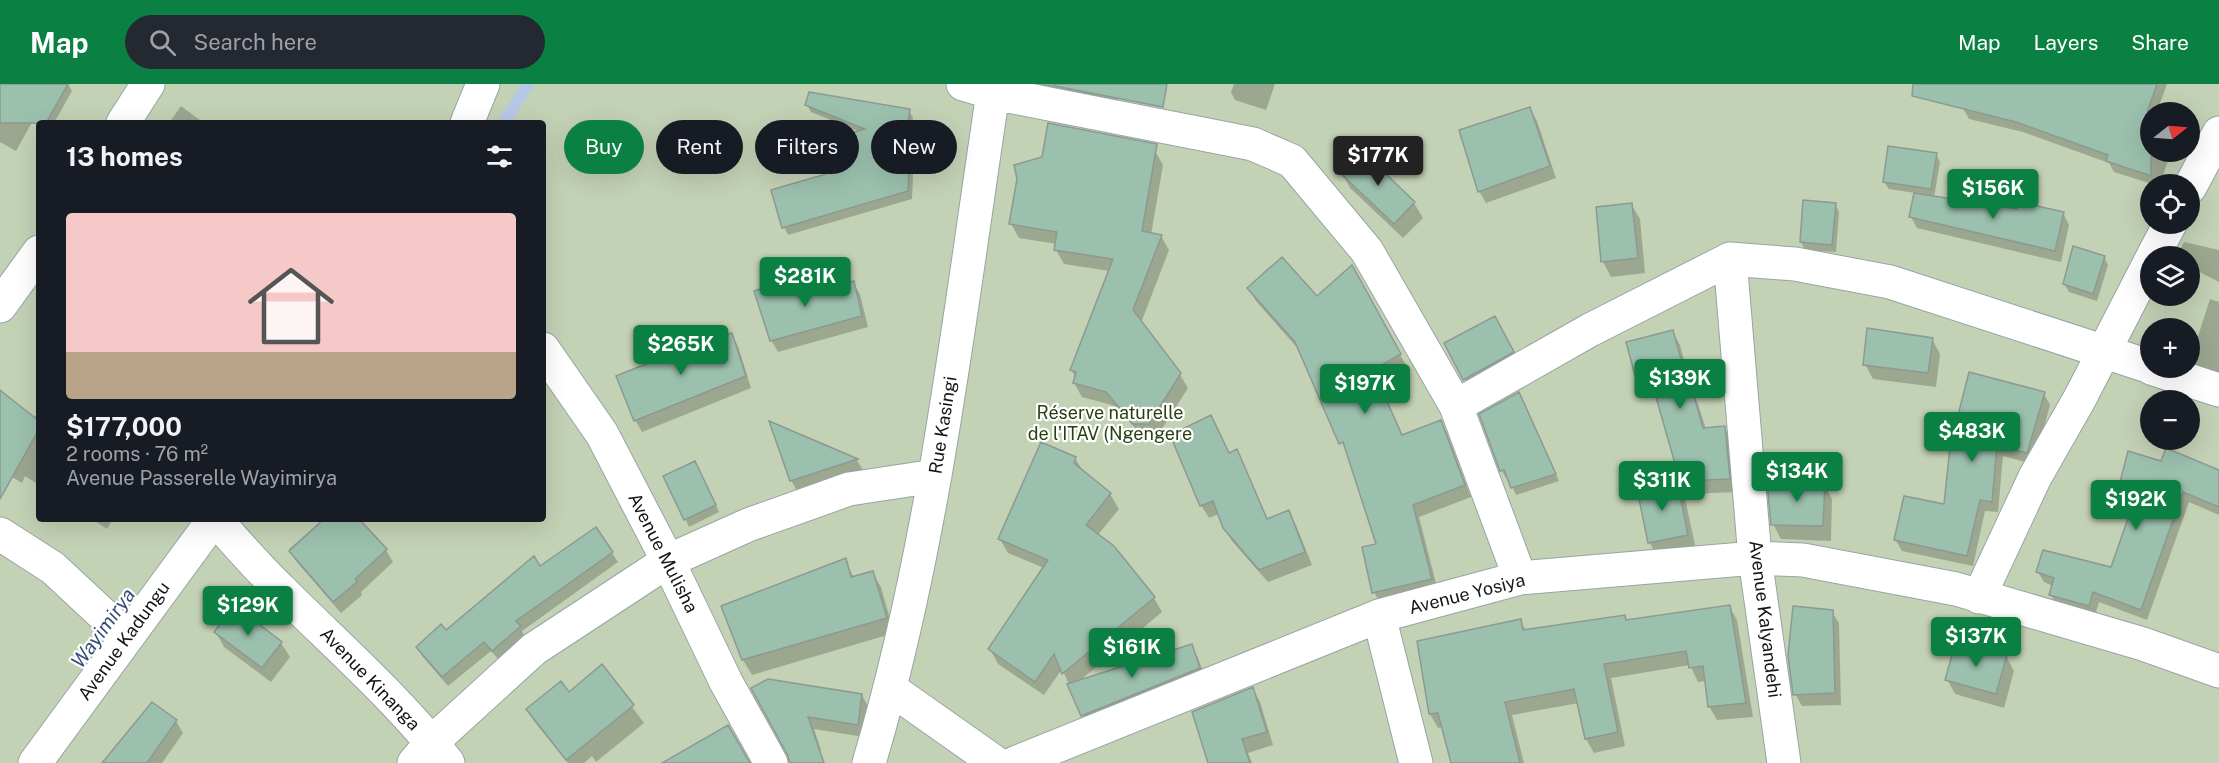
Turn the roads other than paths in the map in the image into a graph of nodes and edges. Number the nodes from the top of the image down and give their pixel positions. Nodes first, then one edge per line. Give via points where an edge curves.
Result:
1 (148, 84) edge
2 (483, 84) edge
3 (984, 87) edge
4 (125, 120) edge
5 (468, 120) edge
6 (2219, 133) edge
7 (2197, 174) edge
8 (36, 256) edge
9 (1730, 259) junction
10 (2140, 281) edge
11 (0, 306) edge
12 (2103, 351) junction
13 (546, 353) edge
14 (2140, 364) edge
15 (2182, 378) edge
16 (2219, 390) edge
17 (1456, 406) junction
18 (935, 476) junction
19 (212, 522) edge
20 (217, 522) edge
21 (0, 534) edge
22 (1755, 558) junction
23 (669, 561) junction
24 (1520, 578) junction
25 (1979, 597) junction
26 (1379, 616) junction
27 (127, 637) junction
28 (2219, 671) edge
29 (891, 689) junction
30 (431, 756) edge
31 (34, 763) edge
32 (771, 763) edge
33 (869, 763) edge
34 (996, 763) edge
35 (1015, 763) edge
36 (1416, 763) edge
37 (1784, 763) edge

1 - 4 street
2 - 5 street
3 - 17 street via 1253,144 1292,161 1367,251
3 - 18 street, Rue Kasingi
6 - 7 street
8 - 11 street
9 - 12 street via 1795,264 1890,282
9 - 17 street via 1590,330
9 - 22 street, Avenue Kalyandehi
10 - 12 street
12 - 14 street
12 - 25 street via 2035,477
13 - 23 street, Avenue Mulisha via 602,434
15 - 16 street
17 - 24 street
18 - 23 street via 849,489 748,525
18 - 29 street, Rue Kasingi
19 - 27 street, Avenue Kadungu
20 - 30 street, Avenue Kinanga via 348,654
21 - 27 street via 53,568
22 - 24 street, Avenue Yosiya
22 - 25 street, Avenue Yosiya via 1803,560 1956,589
22 - 37 street, Avenue Kalyandehi
23 - 30 street via 534,649
23 - 32 street, Avenue Mulisha via 726,682
24 - 26 street, Avenue Yosiya
25 - 28 street, Avenue Yosiya via 2144,644
26 - 35 street, Avenue Yosiya
26 - 36 street
27 - 31 street, Avenue Kadungu
29 - 33 street, Rue Kasingi
29 - 34 street

